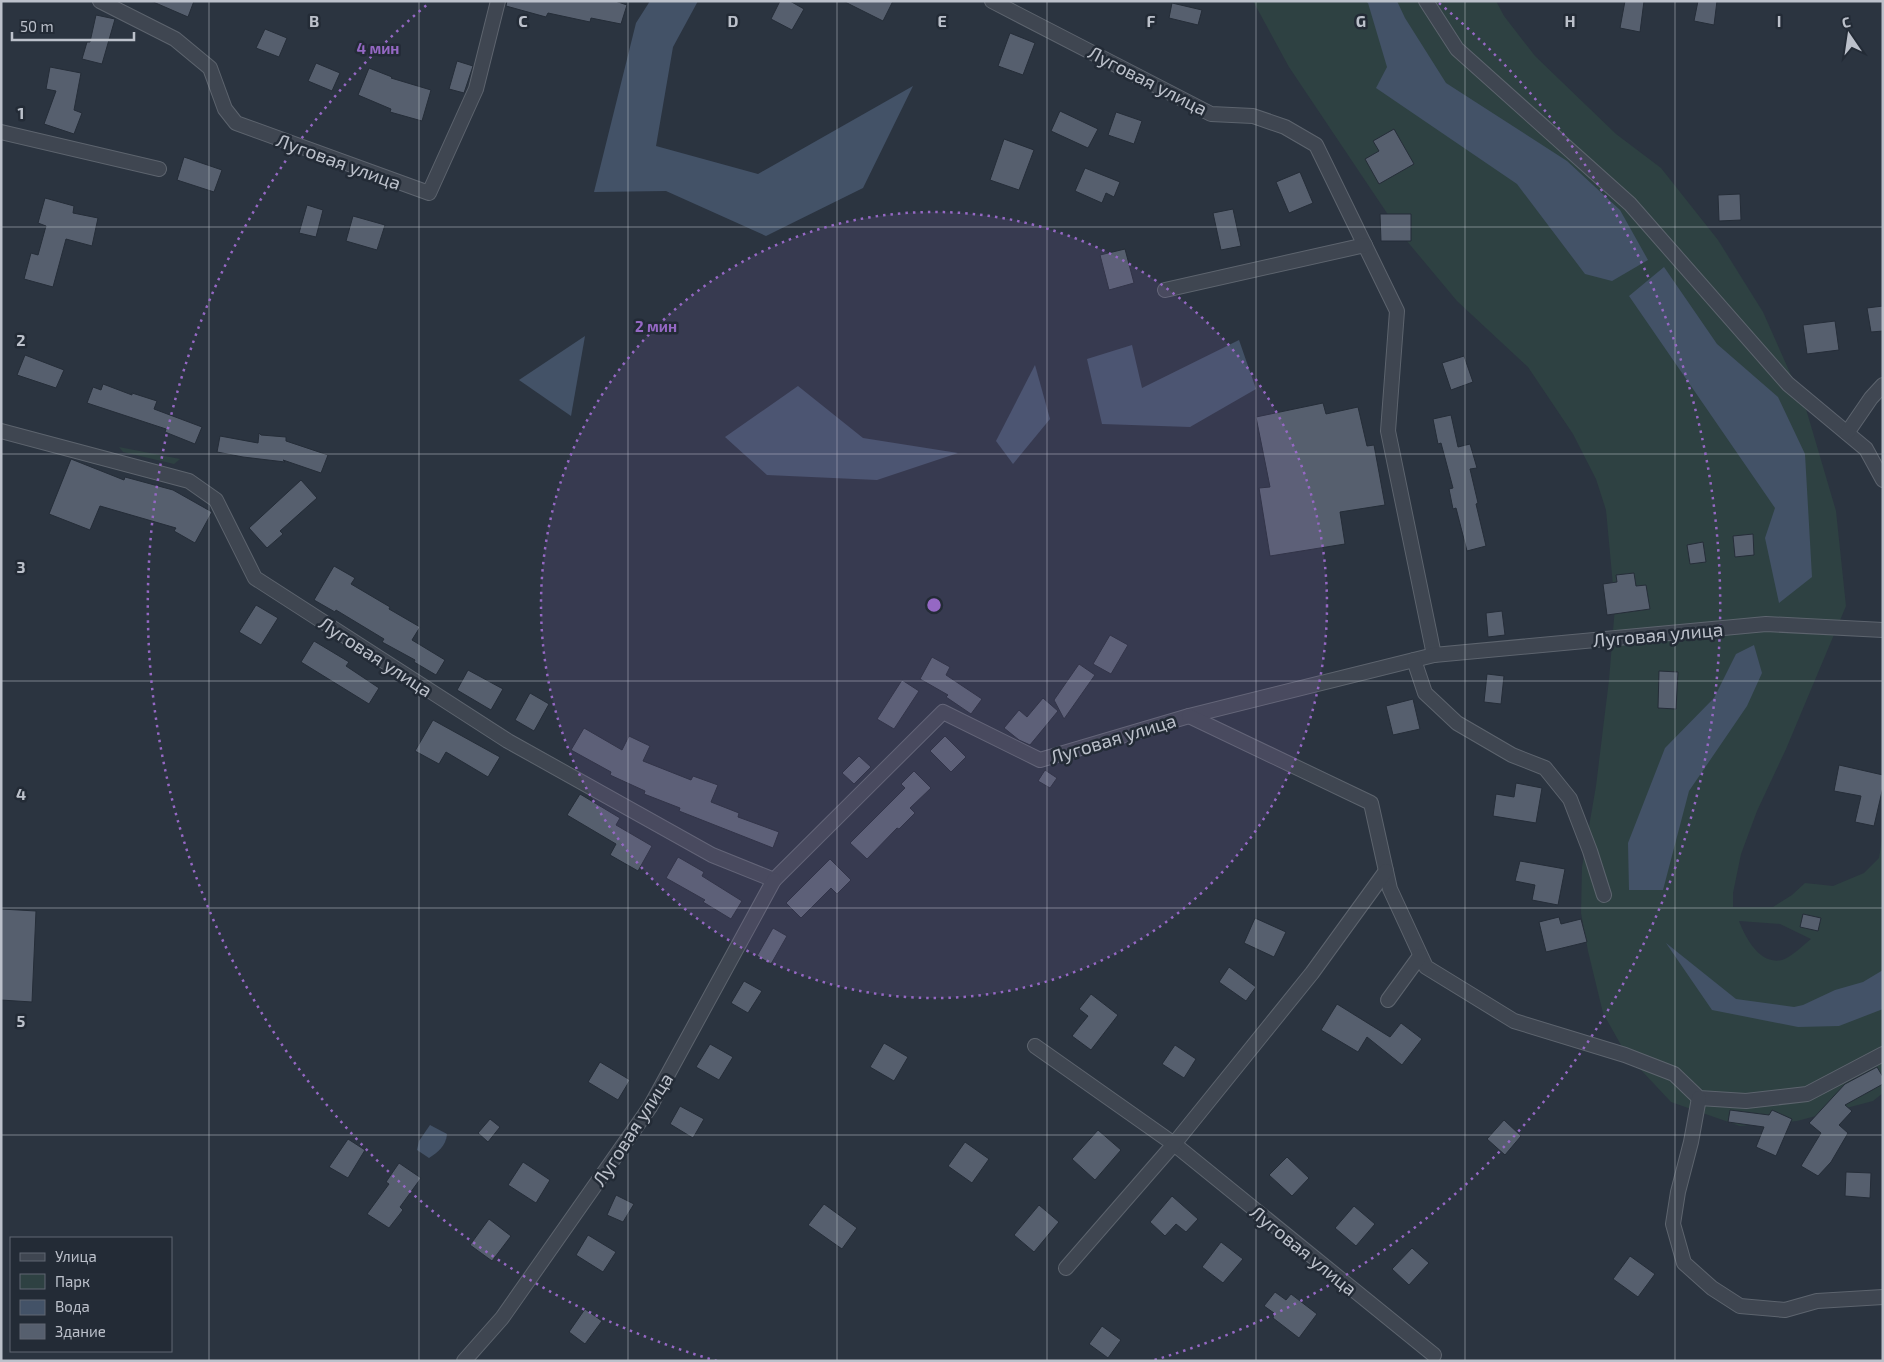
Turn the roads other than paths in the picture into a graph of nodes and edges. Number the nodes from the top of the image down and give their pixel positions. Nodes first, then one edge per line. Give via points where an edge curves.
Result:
1 (100, 1) edge
2 (498, 1) edge
3 (992, 1) edge
4 (1426, 1) edge
5 (1, 132) edge
6 (159, 169) dead end
7 (1365, 245) junction
8 (1165, 290) dead end
9 (1883, 385) edge
10 (1, 431) edge
11 (1848, 433) junction
12 (1883, 480) edge
13 (1883, 630) edge
14 (1434, 655) junction
15 (1414, 660) junction
16 (1189, 716) junction
17 (1386, 871) junction
18 (774, 880) junction
19 (1604, 895) dead end
20 (1420, 956) junction
21 (1388, 1000) dead end
22 (1035, 1046) dead end
23 (1883, 1054) edge
24 (1699, 1098) junction
25 (1174, 1144) junction
26 (1066, 1268) dead end
27 (1883, 1297) edge
28 (1434, 1355) dead end
29 (464, 1361) edge

1 - 2 street, Луговая улица via 175,39 210,68 225,109 236,123 429,193 476,89
3 - 7 street, Луговая улица via 1211,114 1252,116 1285,127 1316,145
4 - 11 street via 1457,49 1630,204 1788,384
5 - 6 street
7 - 8 street
7 - 14 street, Луговая улица via 1397,312 1388,431
9 - 11 street
10 - 18 street, Луговая улица via 188,481 216,500 255,578 508,741 712,855
11 - 12 street via 1866,449
13 - 14 street, Луговая улица via 1766,624
14 - 15 street, Луговая улица
15 - 16 street, Луговая улица
15 - 19 street via 1425,693 1457,723 1512,755 1545,768 1570,799
16 - 17 street via 1371,803
16 - 18 street, Луговая улица via 1040,760 943,712
17 - 20 street via 1390,889
17 - 25 street via 1312,972
18 - 29 street, Луговая улица via 650,1107 502,1318
20 - 21 street
20 - 24 street via 1426,967 1514,1021 1674,1074
22 - 25 street, Луговая улица
23 - 24 street via 1807,1094 1746,1101
24 - 27 street via 1673,1224 1684,1263 1712,1288 1740,1306 1785,1310 1817,1301
25 - 26 street
25 - 28 street, Луговая улица

